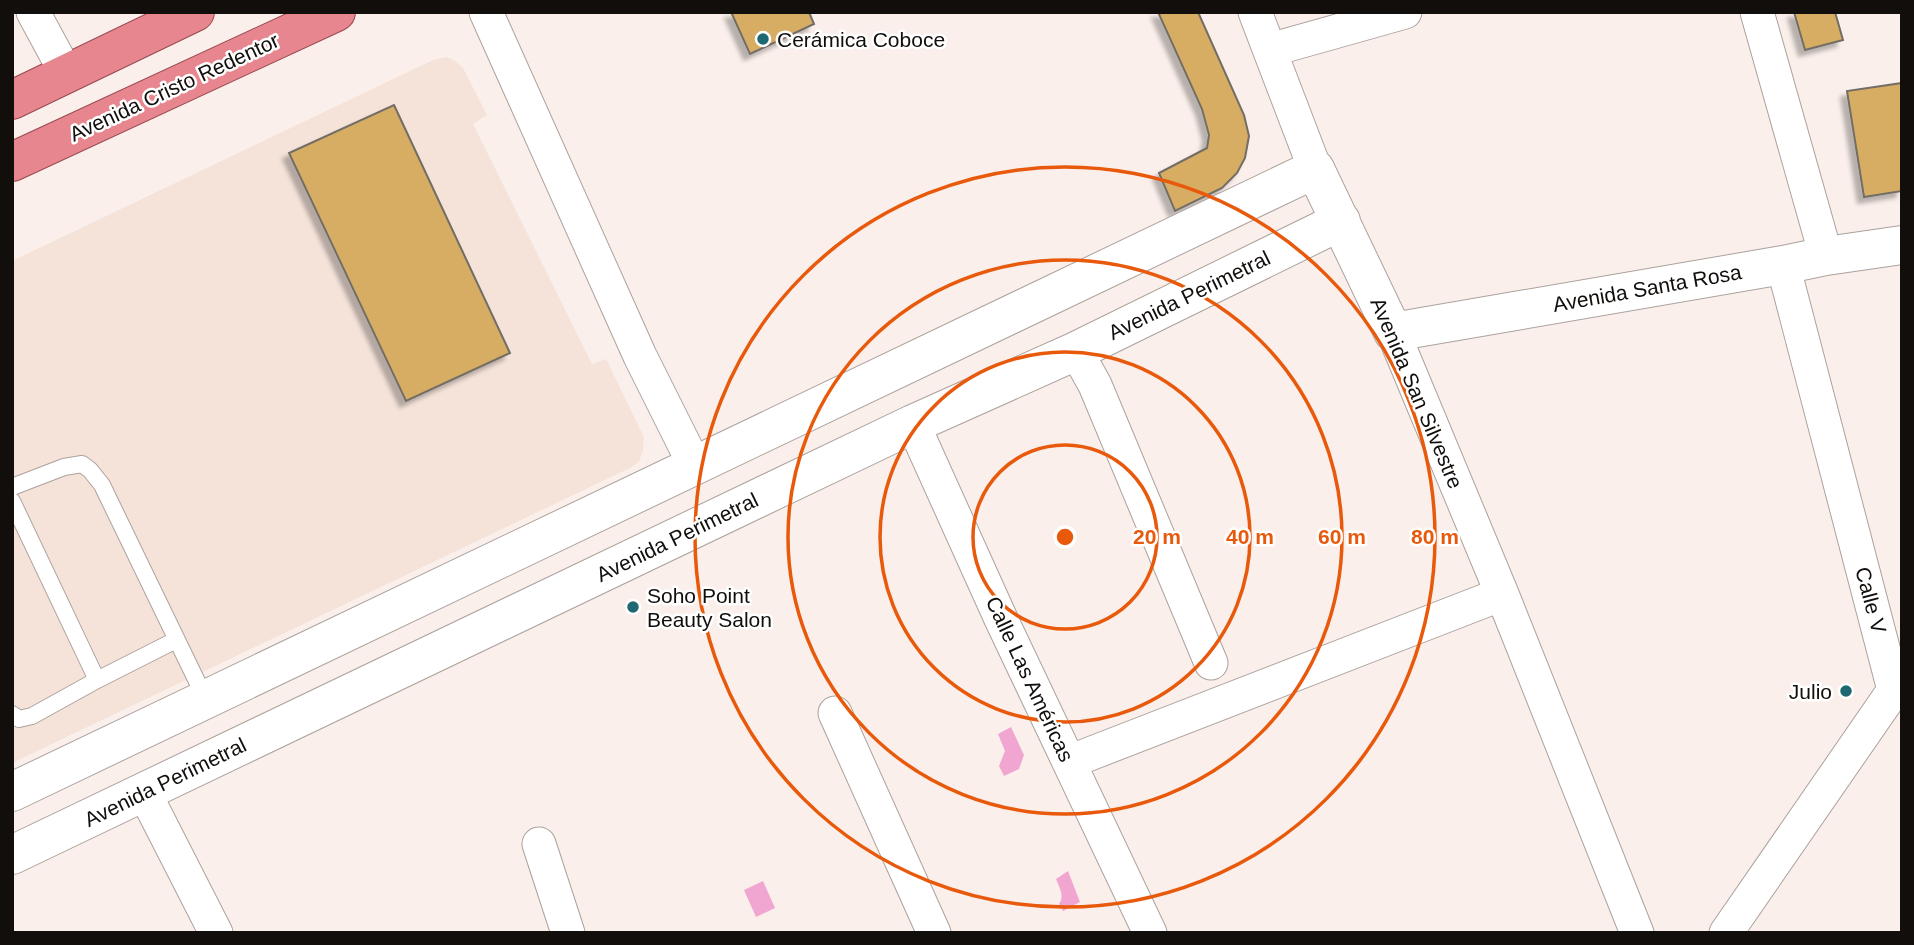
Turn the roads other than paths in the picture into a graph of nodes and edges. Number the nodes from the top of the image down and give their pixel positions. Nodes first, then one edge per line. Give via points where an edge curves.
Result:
1 (33, 12) edge
2 (195, 12) edge
3 (336, 12) edge
4 (486, 12) edge
5 (1255, 12) edge
6 (1405, 12) edge
7 (1757, 12) edge
8 (1270, 50) junction
9 (66, 73) junction
10 (12, 100) edge
11 (12, 162) edge
12 (1315, 169) junction
13 (1341, 221) junction
14 (1902, 245) edge
15 (1826, 256) junction
16 (1783, 265) junction
17 (1393, 332) junction
18 (1076, 351) junction
19 (790, 421) junction
20 (913, 424) junction
21 (695, 466) junction
22 (815, 471) junction
23 (12, 487) edge
24 (12, 501) edge
25 (1502, 594) junction
26 (176, 640) junction
27 (1211, 663) dead end
28 (97, 680) junction
29 (218, 694) junction
30 (835, 713) dead end
31 (12, 714) edge
32 (258, 737) junction
33 (1069, 762) junction
34 (12, 792) edge
35 (144, 792) junction
36 (539, 844) dead end
37 (12, 855) edge
38 (216, 933) edge
39 (568, 933) edge
40 (934, 933) edge
41 (1150, 933) edge
42 (1637, 933) edge
43 (1726, 933) edge

1 - 9 street
2 - 9 highway
3 - 11 highway, Avenida Cristo Redentor
4 - 21 street via 640,356
5 - 8 street, Avenida San Silvestre
6 - 8 street
7 - 15 street
8 - 12 street, Avenida San Silvestre
9 - 10 highway
12 - 13 street, Avenida San Silvestre
12 - 19 street
13 - 17 street, Avenida San Silvestre
13 - 18 street, Avenida Perimetral
14 - 15 street, Avenida Santa Rosa
15 - 16 street, Avenida Santa Rosa
16 - 17 street, Avenida Santa Rosa
16 - 43 street, Calle V via 1894,690
17 - 25 street, Avenida San Silvestre
18 - 20 street, Avenida Perimetral
18 - 27 street
19 - 21 street
19 - 22 street
20 - 22 street, Avenida Perimetral
20 - 33 street, Calle Las Américas
21 - 29 street
22 - 32 street, Avenida Perimetral
23 - 26 lane via 64,467 82,464 90,470 102,485
24 - 28 lane
25 - 33 street
25 - 42 street, Avenida San Silvestre
26 - 28 lane
26 - 29 lane
28 - 31 lane via 33,716 19,719
29 - 32 street
29 - 34 street
30 - 40 street
32 - 35 street, Avenida Perimetral
33 - 41 street, Calle Las Américas
35 - 37 street, Avenida Perimetral
35 - 38 street
36 - 39 street

